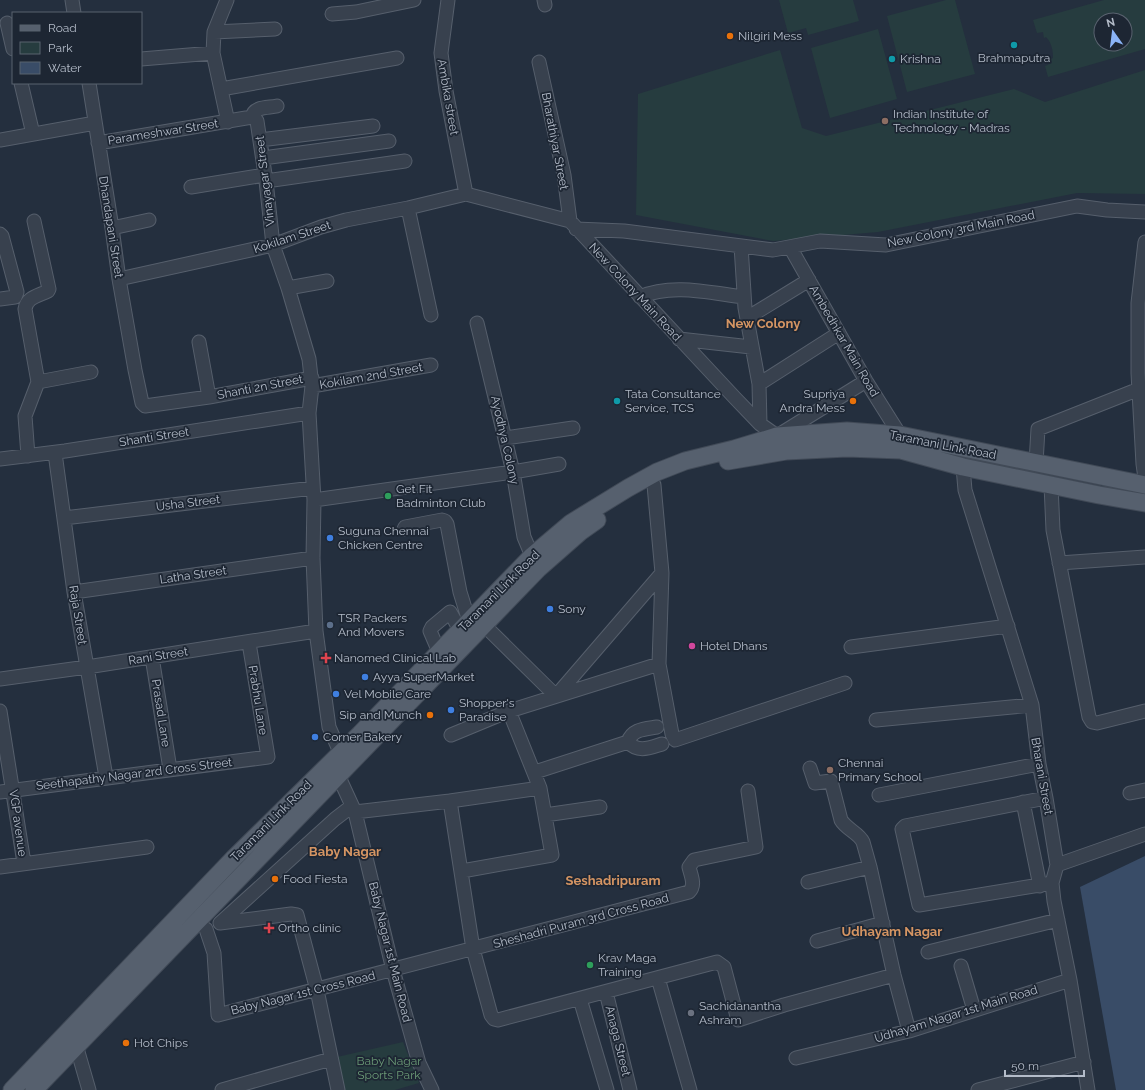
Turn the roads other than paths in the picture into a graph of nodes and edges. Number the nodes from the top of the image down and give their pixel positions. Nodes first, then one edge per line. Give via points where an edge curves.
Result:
1 (72, 0) edge
2 (227, 0) edge
3 (414, 0) edge
4 (448, 0) edge
5 (397, 2) edge
6 (74, 12) edge
7 (332, 14) dead end
8 (7, 23) dead end
9 (275, 28) dead end
10 (214, 32) junction
11 (12, 45) edge
12 (213, 52) junction
13 (397, 58) dead end
14 (142, 59) edge
15 (539, 62) dead end
16 (21, 84) edge
17 (89, 84) edge
18 (221, 89) junction
19 (277, 106) dead end
20 (252, 117) junction
21 (228, 122) junction
22 (95, 123) junction
23 (373, 126) dead end
24 (33, 134) junction
25 (0, 140) edge
26 (260, 140) junction
27 (389, 141) dead end
28 (98, 143) junction
29 (263, 158) junction
30 (405, 161) dead end
31 (266, 178) junction
32 (191, 187) dead end
33 (466, 194) junction
34 (408, 208) junction
35 (1145, 212) edge
36 (149, 220) dead end
37 (34, 221) dead end
38 (573, 225) junction
39 (112, 228) junction
40 (0, 234) edge
41 (1145, 242) edge
42 (272, 245) junction
43 (741, 246) junction
44 (790, 247) junction
45 (1143, 277) edge
46 (119, 279) junction
47 (809, 280) junction
48 (327, 281) dead end
49 (288, 288) junction
50 (744, 297) junction
51 (640, 298) junction
52 (0, 299) edge
53 (431, 315) dead end
54 (747, 318) junction
55 (477, 323) dead end
56 (839, 333) junction
57 (679, 339) junction
58 (199, 342) dead end
59 (751, 347) junction
60 (431, 365) dead end
61 (91, 372) dead end
62 (1142, 372) edge
63 (866, 381) junction
64 (38, 382) junction
65 (312, 382) junction
66 (759, 384) junction
67 (1140, 389) junction
68 (209, 397) junction
69 (145, 406) joint
70 (309, 413) junction
71 (760, 424) junction
72 (573, 428) dead end
73 (900, 435) junction
74 (777, 436) junction
75 (505, 438) junction
76 (56, 453) junction
77 (28, 456) junction
78 (0, 460) edge
79 (1036, 463) junction
80 (559, 464) dead end
81 (963, 468) junction
82 (513, 472) junction
83 (1145, 478) edge
84 (654, 485) junction
85 (1051, 485) junction
86 (1145, 485) edge
87 (313, 494) junction
88 (1145, 503) edge
89 (64, 518) junction
90 (404, 529) dead end
91 (1145, 557) edge
92 (312, 558) junction
93 (536, 561) junction
94 (1059, 563) junction
95 (662, 573) junction
96 (74, 592) junction
97 (462, 597) junction
98 (450, 612) junction
99 (471, 625) junction
100 (1008, 626) junction
101 (316, 632) junction
102 (249, 643) junction
103 (851, 647) dead end
104 (439, 652) junction
105 (152, 657) junction
106 (658, 664) junction
107 (87, 667) junction
108 (0, 679) edge
109 (845, 683) dead end
110 (556, 696) junction
111 (1032, 705) junction
112 (0, 711) edge
113 (509, 711) junction
114 (1145, 711) edge
115 (876, 720) dead end
116 (657, 727) dead end
117 (451, 735) dead end
118 (628, 742) junction
119 (662, 744) dead end
120 (340, 752) junction
121 (268, 757) joint
122 (1039, 764) junction
123 (810, 768) dead end
124 (170, 769) junction
125 (535, 772) junction
126 (338, 775) junction
127 (106, 777) junction
128 (540, 788) junction
129 (1145, 790) edge
130 (6, 791) edge
131 (748, 792) dead end
132 (1130, 793) dead end
133 (879, 795) dead end
134 (1046, 798) junction
135 (450, 801) junction
136 (1023, 802) junction
137 (600, 807) dead end
138 (354, 809) junction
139 (545, 815) junction
140 (1145, 834) edge
141 (147, 847) dead end
142 (24, 863) junction
143 (1057, 865) junction
144 (0, 867) edge
145 (870, 867) junction
146 (462, 871) junction
147 (808, 882) dead end
148 (1046, 885) junction
149 (205, 889) junction
150 (218, 900) junction
151 (1058, 920) junction
152 (220, 923) junction
153 (884, 923) junction
154 (201, 926) junction
155 (817, 941) dead end
156 (473, 949) junction
157 (928, 952) dead end
158 (961, 966) dead end
159 (392, 970) junction
160 (894, 974) junction
161 (658, 978) junction
162 (1070, 980) junction
163 (317, 990) junction
164 (606, 992) junction
165 (580, 999) junction
166 (974, 1010) junction
167 (909, 1031) junction
168 (76, 1045) junction
169 (796, 1058) dead end
170 (331, 1059) junction
171 (1084, 1062) junction
172 (1007, 1086) edge
173 (12, 1090) edge
174 (34, 1090) edge
175 (89, 1090) edge
176 (222, 1090) edge
177 (338, 1090) edge
178 (432, 1090) edge
179 (607, 1090) edge
180 (630, 1090) edge
181 (690, 1090) edge
182 (978, 1090) edge
183 (1088, 1090) edge

1 - 6 street
2 - 10 street
3 - 5 street
4 - 33 street, Ambika street via 441,53
5 - 7 street via 356,12
8 - 11 street
9 - 10 street
10 - 12 street
12 - 14 street
12 - 18 street
13 - 18 street
15 - 38 street, Bharathiyar Street
16 - 24 street
17 - 22 street, Dhandapani Street
18 - 21 street
19 - 20 street via 256,110
20 - 21 street
20 - 26 street, Vinayagar Street via 257,121
21 - 28 street, Parameshwar Street
22 - 24 street
22 - 28 street, Dhandapani Street
23 - 26 street
24 - 25 street
26 - 29 street, Vinayagar Street
27 - 29 street
28 - 39 street, Dhandapani Street
29 - 31 street, Vinayagar Street
30 - 31 street
31 - 32 street
31 - 42 street, Vinayagar Street
33 - 34 street, Kokilam Street
33 - 38 street
34 - 42 street, Kokilam Street via 346,220
34 - 53 street
35 - 44 street, New Colony 3rd Main Road via 1077,206 886,245 820,241
36 - 39 street
37 - 64 street via 49,289 48,292 32,298 24,309
38 - 43 street, New Colony 3rd Main Road
38 - 51 street, New Colony Main Road
39 - 46 street, Dhandapani Street
40 - 52 street via 17,292 15,297
41 - 45 street
42 - 46 street, Kokilam Street
42 - 49 street, Vinayagar Street
43 - 44 street, New Colony 3rd Main Road via 773,250
43 - 50 street
44 - 47 street, Ambedhkar Main Road
45 - 62 street via 1138,303
46 - 69 street, Dhandapani Street via 141,402
47 - 54 street
47 - 56 street, Ambedhkar Main Road
48 - 49 street
49 - 65 street, Vinayagar Street via 309,359
50 - 51 street via 668,289 651,292
50 - 54 street
51 - 57 street, New Colony Main Road
54 - 59 street
55 - 75 street, Ayodhya Colony
56 - 63 street, Ambedhkar Main Road
56 - 66 street
57 - 59 street
57 - 71 street, New Colony Main Road
58 - 68 street, Shanti 2n Street
59 - 66 street
60 - 65 street, Kokilam 2nd Street
61 - 64 street
62 - 67 street
63 - 73 street, Ambedhkar Main Road
63 - 74 street
64 - 77 street via 25,416
65 - 68 street, Shanti 2n Street
65 - 70 street, Vinayagar Street
66 - 71 street
67 - 79 street via 1038,429
67 - 83 street
68 - 69 street, Shanti 2n Street
70 - 76 street, Shanti Street
70 - 87 street, Vinayagar Street
71 - 74 street, New Colony Main Road
72 - 75 street
73 - 74 main road, Taramani Link Road via 847,431
73 - 79 main road, Taramani Link Road
74 - 93 main road, Taramani Link Road via 685,461 657,472 571,523
75 - 82 street, Ayodhya Colony
76 - 77 street, Shanti Street
76 - 89 street, Raja Street
77 - 78 street, Shanti Street
79 - 86 main road, Taramani Link Road
80 - 82 street, Usha Street
81 - 84 main road, Taramani Link Road via 900,450 847,448 786,451 688,471
81 - 85 main road, Taramani Link Road
81 - 100 street, Bharani Street via 965,490
82 - 87 street, Usha Street
82 - 93 street, Ayodhya Colony via 524,538
84 - 93 main road, Taramani Link Road via 630,497
84 - 95 street
85 - 88 main road, Taramani Link Road
85 - 94 street via 1053,530
87 - 89 street, Usha Street
87 - 92 street, Vinayagar Street
89 - 96 street, Raja Street
90 - 97 street via 445,521
91 - 94 street
92 - 96 street, Latha Street
92 - 101 street, Vinayagar Street
93 - 99 main road, Taramani Link Road
94 - 114 street via 1090,720 1094,723 1101,722
95 - 106 street
95 - 110 street
96 - 107 street, Raja Street
97 - 98 street
97 - 99 street
98 - 99 street
98 - 104 street via 430,629
99 - 104 main road, Taramani Link Road
99 - 110 street
99 - 126 main road, Taramani Link Road
100 - 103 street
100 - 111 street, Bharani Street
101 - 102 street, Rani Street
101 - 120 street, Vinayagar Street via 329,727
102 - 105 street, Rani Street
102 - 121 street, Prabhu Lane
104 - 120 main road, Taramani Link Road
105 - 107 street, Rani Street
105 - 124 street, Prasad Lane
106 - 109 street via 675,740
106 - 110 street
107 - 108 street, Rani Street
107 - 127 street, Raja Street
110 - 113 street
111 - 115 street
111 - 122 street, Bharani Street
112 - 130 street, VGP avenue
113 - 117 street
113 - 125 street
116 - 118 street via 633,733
118 - 119 street via 632,747 640,749
118 - 125 street
120 - 149 main road, Taramani Link Road
121 - 124 street, Seethapathy Nagar 2rd Cross Street
122 - 133 street
122 - 134 street, Bharani Street
123 - 145 street via 815,783 831,781 841,820 863,842
124 - 127 street, Seethapathy Nagar 2rd Cross Street
125 - 128 street
126 - 138 street, Baby Nagar 1st Main Road
126 - 150 main road, Taramani Link Road
127 - 130 street, Seethapathy Nagar 2rd Cross Street
128 - 135 street
128 - 139 street
129 - 132 street
130 - 142 street, VGP avenue
131 - 156 street, Sheshadri Puram 3rd Cross Road via 756,847 694,860 689,867 693,884 689,892
134 - 136 street
134 - 143 street, Bharani Street
135 - 138 street
135 - 146 street
136 - 148 street
136 - 148 street via 905,826 902,829 919,905
137 - 139 street
138 - 152 street via 335,819
138 - 159 street, Baby Nagar 1st Main Road
139 - 146 street via 552,855
140 - 143 street
141 - 142 street
142 - 144 street
143 - 148 street, Bharani Street
145 - 147 street
145 - 153 street
146 - 156 street
148 - 151 street, Bharani Street
149 - 150 main road
149 - 173 main road, Taramani Link Road
150 - 154 main road, Taramani Link Road
151 - 157 street
151 - 162 street, Bharani Street
152 - 154 street
152 - 163 street via 297,915
153 - 155 street
153 - 160 street
154 - 163 street, Baby Nagar 1st Cross Road via 214,953 218,1015
154 - 168 main road, Taramani Link Road
156 - 159 street, Baby Nagar 1st Cross Road
156 - 165 street via 494,1019
158 - 166 street
159 - 163 street, Baby Nagar 1st Cross Road
159 - 178 street, Baby Nagar 1st Main Road via 420,1063
160 - 161 street via 738,1020 724,967 717,962
160 - 167 street
161 - 164 street
161 - 181 street
162 - 166 street, Udhayam Nagar 1st Main Road
162 - 171 street, Bharani Street
163 - 170 street
164 - 165 street
164 - 180 street, Anaga Street
165 - 179 street
166 - 167 street, Udhayam Nagar 1st Main Road
167 - 169 street, Udhayam Nagar 1st Main Road
168 - 174 main road, Taramani Link Road
168 - 175 street
170 - 176 street
170 - 177 street
171 - 172 street
171 - 183 street, Bharani Street
172 - 182 street

